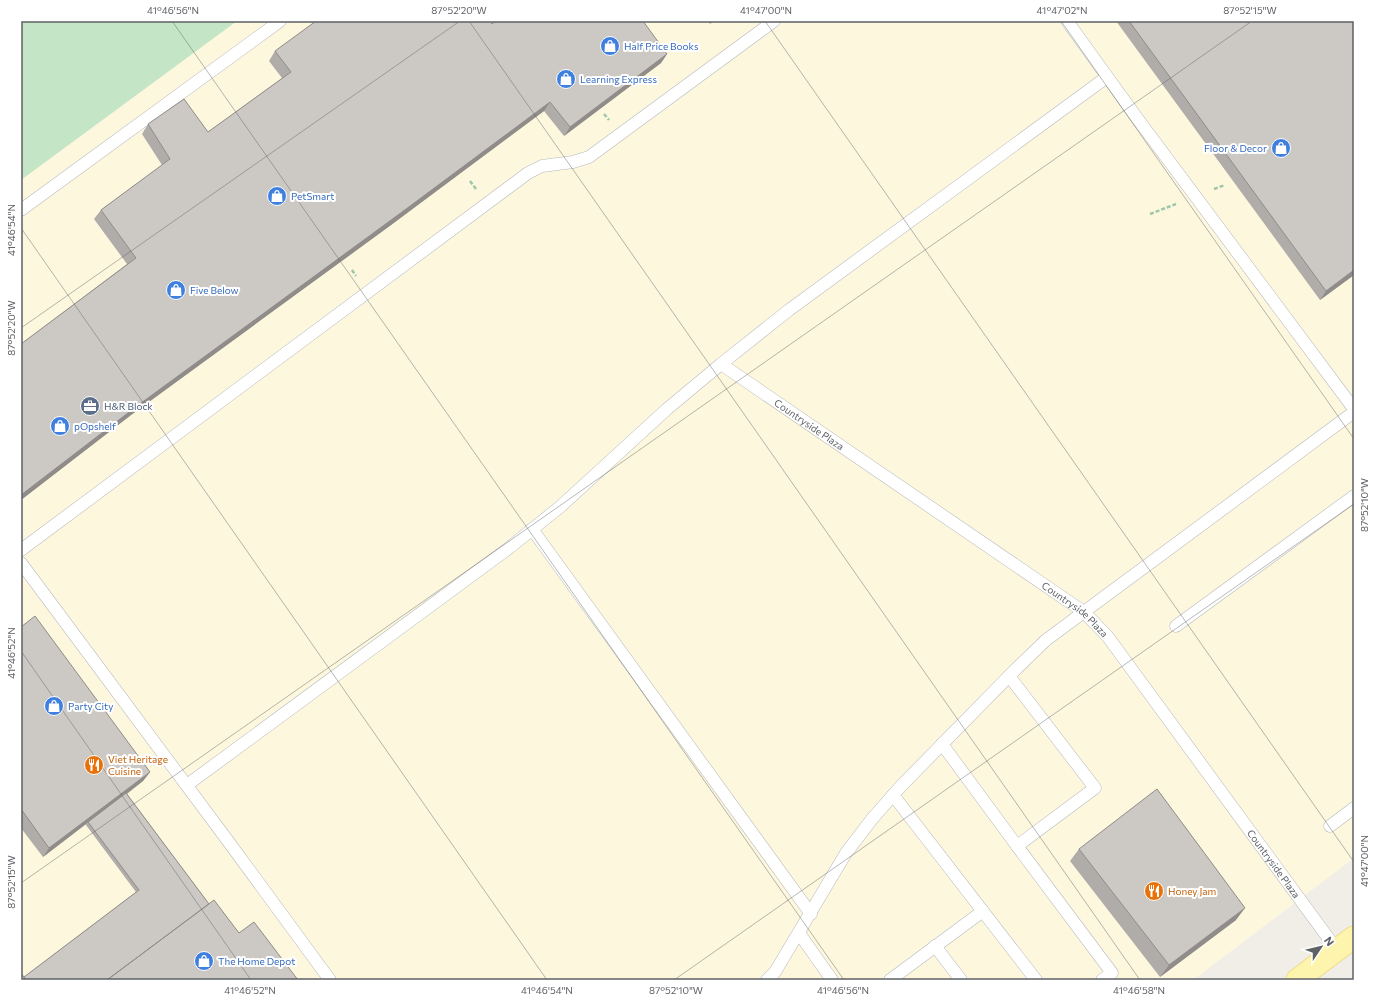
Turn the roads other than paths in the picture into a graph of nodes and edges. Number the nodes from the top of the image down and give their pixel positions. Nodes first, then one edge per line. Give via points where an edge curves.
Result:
1 (280, 21) edge
2 (774, 21) edge
3 (1067, 21) edge
4 (1107, 76) junction
5 (21, 210) edge
6 (721, 364) junction
7 (1354, 410) edge
8 (1354, 496) edge
9 (532, 529) junction
10 (21, 550) edge
11 (21, 563) edge
12 (1084, 612) junction
13 (1176, 626) dead end
14 (1009, 676) junction
15 (942, 744) junction
16 (187, 785) junction
17 (893, 795) junction
18 (1354, 808) edge
19 (1330, 826) dead end
20 (1017, 846) junction
21 (983, 911) junction
22 (811, 914) junction
23 (799, 933) junction
24 (1354, 937) edge
25 (935, 946) junction
26 (1337, 950) junction
27 (330, 980) edge
28 (767, 980) edge
29 (832, 980) edge
30 (890, 980) edge
31 (961, 980) edge
32 (1036, 980) edge
33 (1102, 980) edge
34 (1296, 980) edge

1 - 5 lane
2 - 10 lane via 589,157 542,166 528,174
3 - 4 lane
4 - 6 lane via 789,310
4 - 7 lane
6 - 9 lane
6 - 12 lane, Countryside Plaza
7 - 12 lane
8 - 13 lane
9 - 16 lane
9 - 22 lane
11 - 16 lane
12 - 14 lane via 1046,640
12 - 26 lane, Countryside Plaza via 1108,637
14 - 15 lane
14 - 20 lane via 1095,788
15 - 17 lane
15 - 20 lane
16 - 27 lane
17 - 21 lane
17 - 22 lane via 846,853
18 - 19 lane
20 - 33 lane via 1112,973
21 - 25 lane
21 - 32 lane
22 - 23 lane
23 - 28 lane via 775,972
23 - 29 lane
24 - 26 main road
25 - 30 lane
25 - 31 lane
26 - 34 main road

